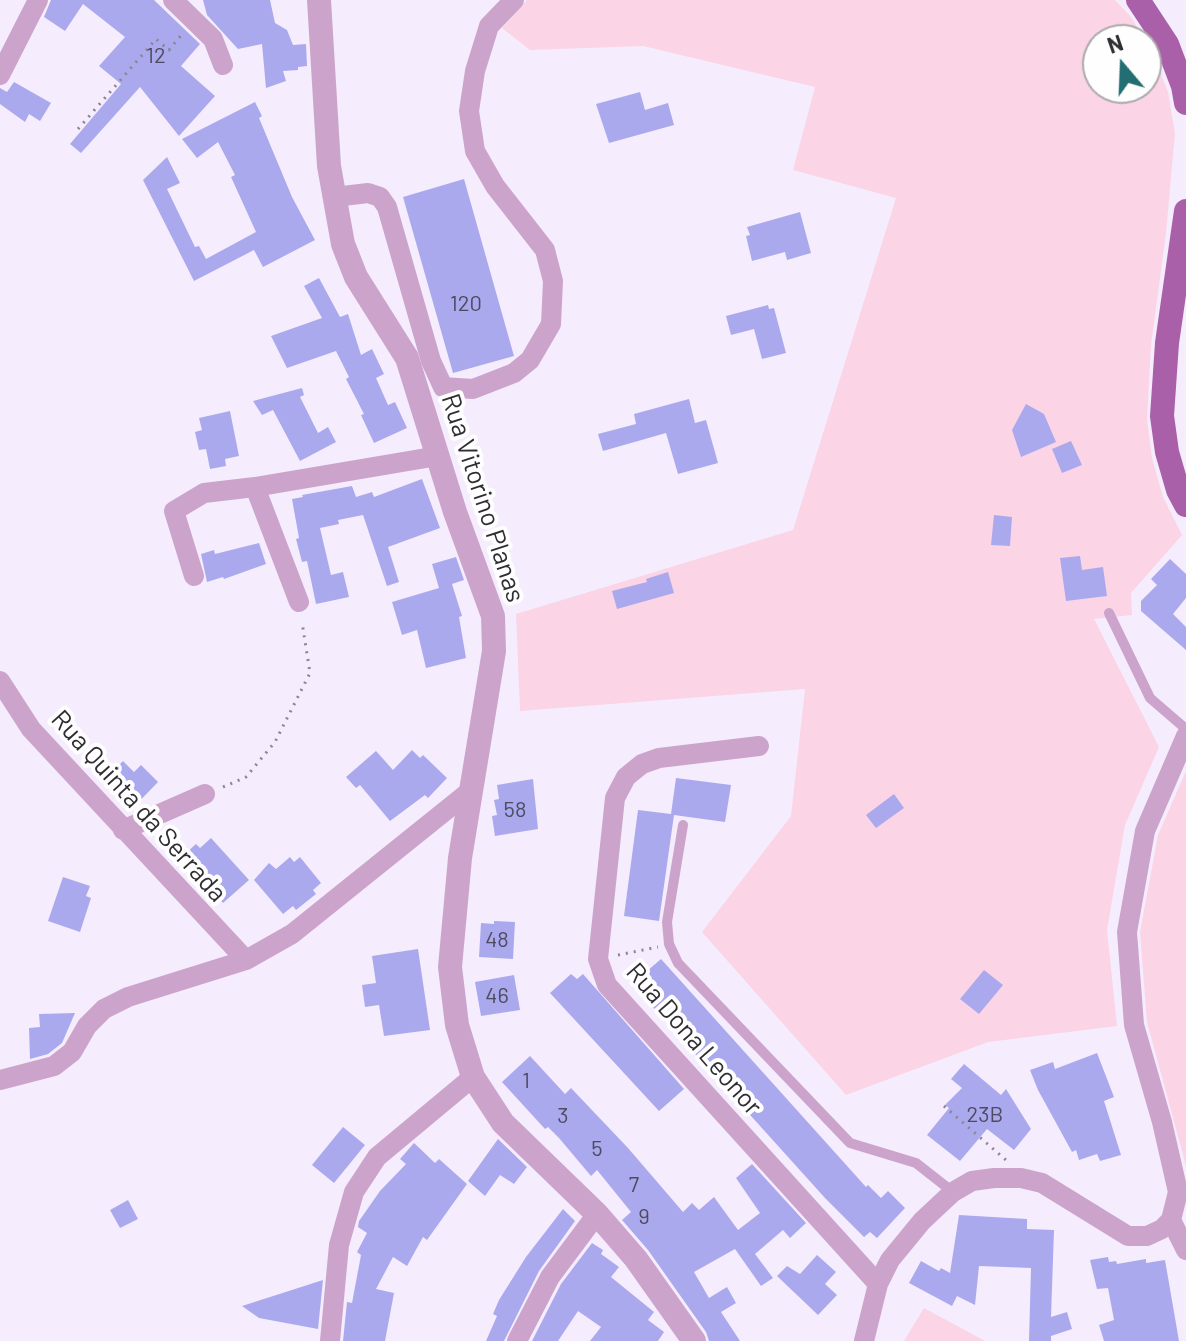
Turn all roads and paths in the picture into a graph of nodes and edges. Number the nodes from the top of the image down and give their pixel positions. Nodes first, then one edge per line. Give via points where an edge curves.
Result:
1 (38, 0) edge
2 (173, 0) edge
3 (319, 0) edge
4 (514, 0) edge
5 (1138, 0) edge
6 (194, 20) junction
7 (1176, 44) edge
8 (223, 65) dead end
9 (0, 75) edge
10 (1186, 103) edge
11 (78, 129) dead end
12 (334, 197) junction
13 (1186, 211) edge
14 (438, 456) junction
15 (255, 487) junction
16 (1186, 505) edge
17 (194, 576) dead end
18 (299, 602) joint
19 (1109, 613) dead end
20 (0, 681) edge
21 (1186, 729) edge
22 (1186, 736) edge
23 (759, 746) dead end
24 (470, 791) junction
25 (205, 794) joint
26 (683, 825) dead end
27 (123, 830) junction
28 (662, 946) dead end
29 (624, 954) dead end
30 (246, 960) junction
31 (473, 1077) junction
32 (0, 1080) edge
33 (944, 1106) dead end
34 (1021, 1178) junction
35 (953, 1192) junction
36 (597, 1214) junction
37 (1171, 1220) junction
38 (1186, 1250) edge
39 (878, 1284) junction
40 (330, 1341) edge
41 (517, 1341) edge
42 (694, 1341) edge
43 (864, 1341) edge

1 - 9 street
2 - 6 street
3 - 12 street, Rua Vitorino Planas
4 - 12 street via 489,26 469,111 475,151 545,250 553,281 551,324 530,360 514,373 473,389 443,387 387,207 368,193
5 - 7 main road
6 - 8 street via 213,39
6 - 11 path via 169,50 156,39
7 - 10 main road
12 - 14 street, Rua Vitorino Planas via 351,266 407,358
13 - 16 main road via 1162,416 1167,452
14 - 15 street
14 - 24 street, Rua Vitorino Planas via 493,616 494,651
15 - 17 street via 204,493 174,511
15 - 18 street
18 - 25 path via 310,673 275,742 246,777
19 - 21 lane via 1150,698
20 - 27 street, Rua Quinta da Serrada via 31,729
22 - 37 street via 1145,831 1127,932 1134,1025 1178,1192
23 - 39 street, Rua Dona Leonor via 659,758 626,777 615,798 598,959 607,985
24 - 30 street via 292,934
24 - 31 street, Rua Vitorino Planas via 450,967 457,1025
25 - 27 street
26 - 35 lane via 667,922 678,963 850,1143 916,1163
27 - 30 street, Rua Quinta da Serrada
28 - 29 path
30 - 32 street via 128,997 104,1009 72,1052 54,1066
31 - 36 street, Rua Vitorino Planas via 503,1123
31 - 40 street via 377,1157 354,1192 339,1245
33 - 34 path
34 - 35 street via 972,1181
34 - 37 street via 1042,1183 1128,1236 1147,1236
35 - 39 street via 890,1260
36 - 41 street via 550,1277
36 - 42 street, Rua Vitorino Planas
37 - 38 street
39 - 43 street

